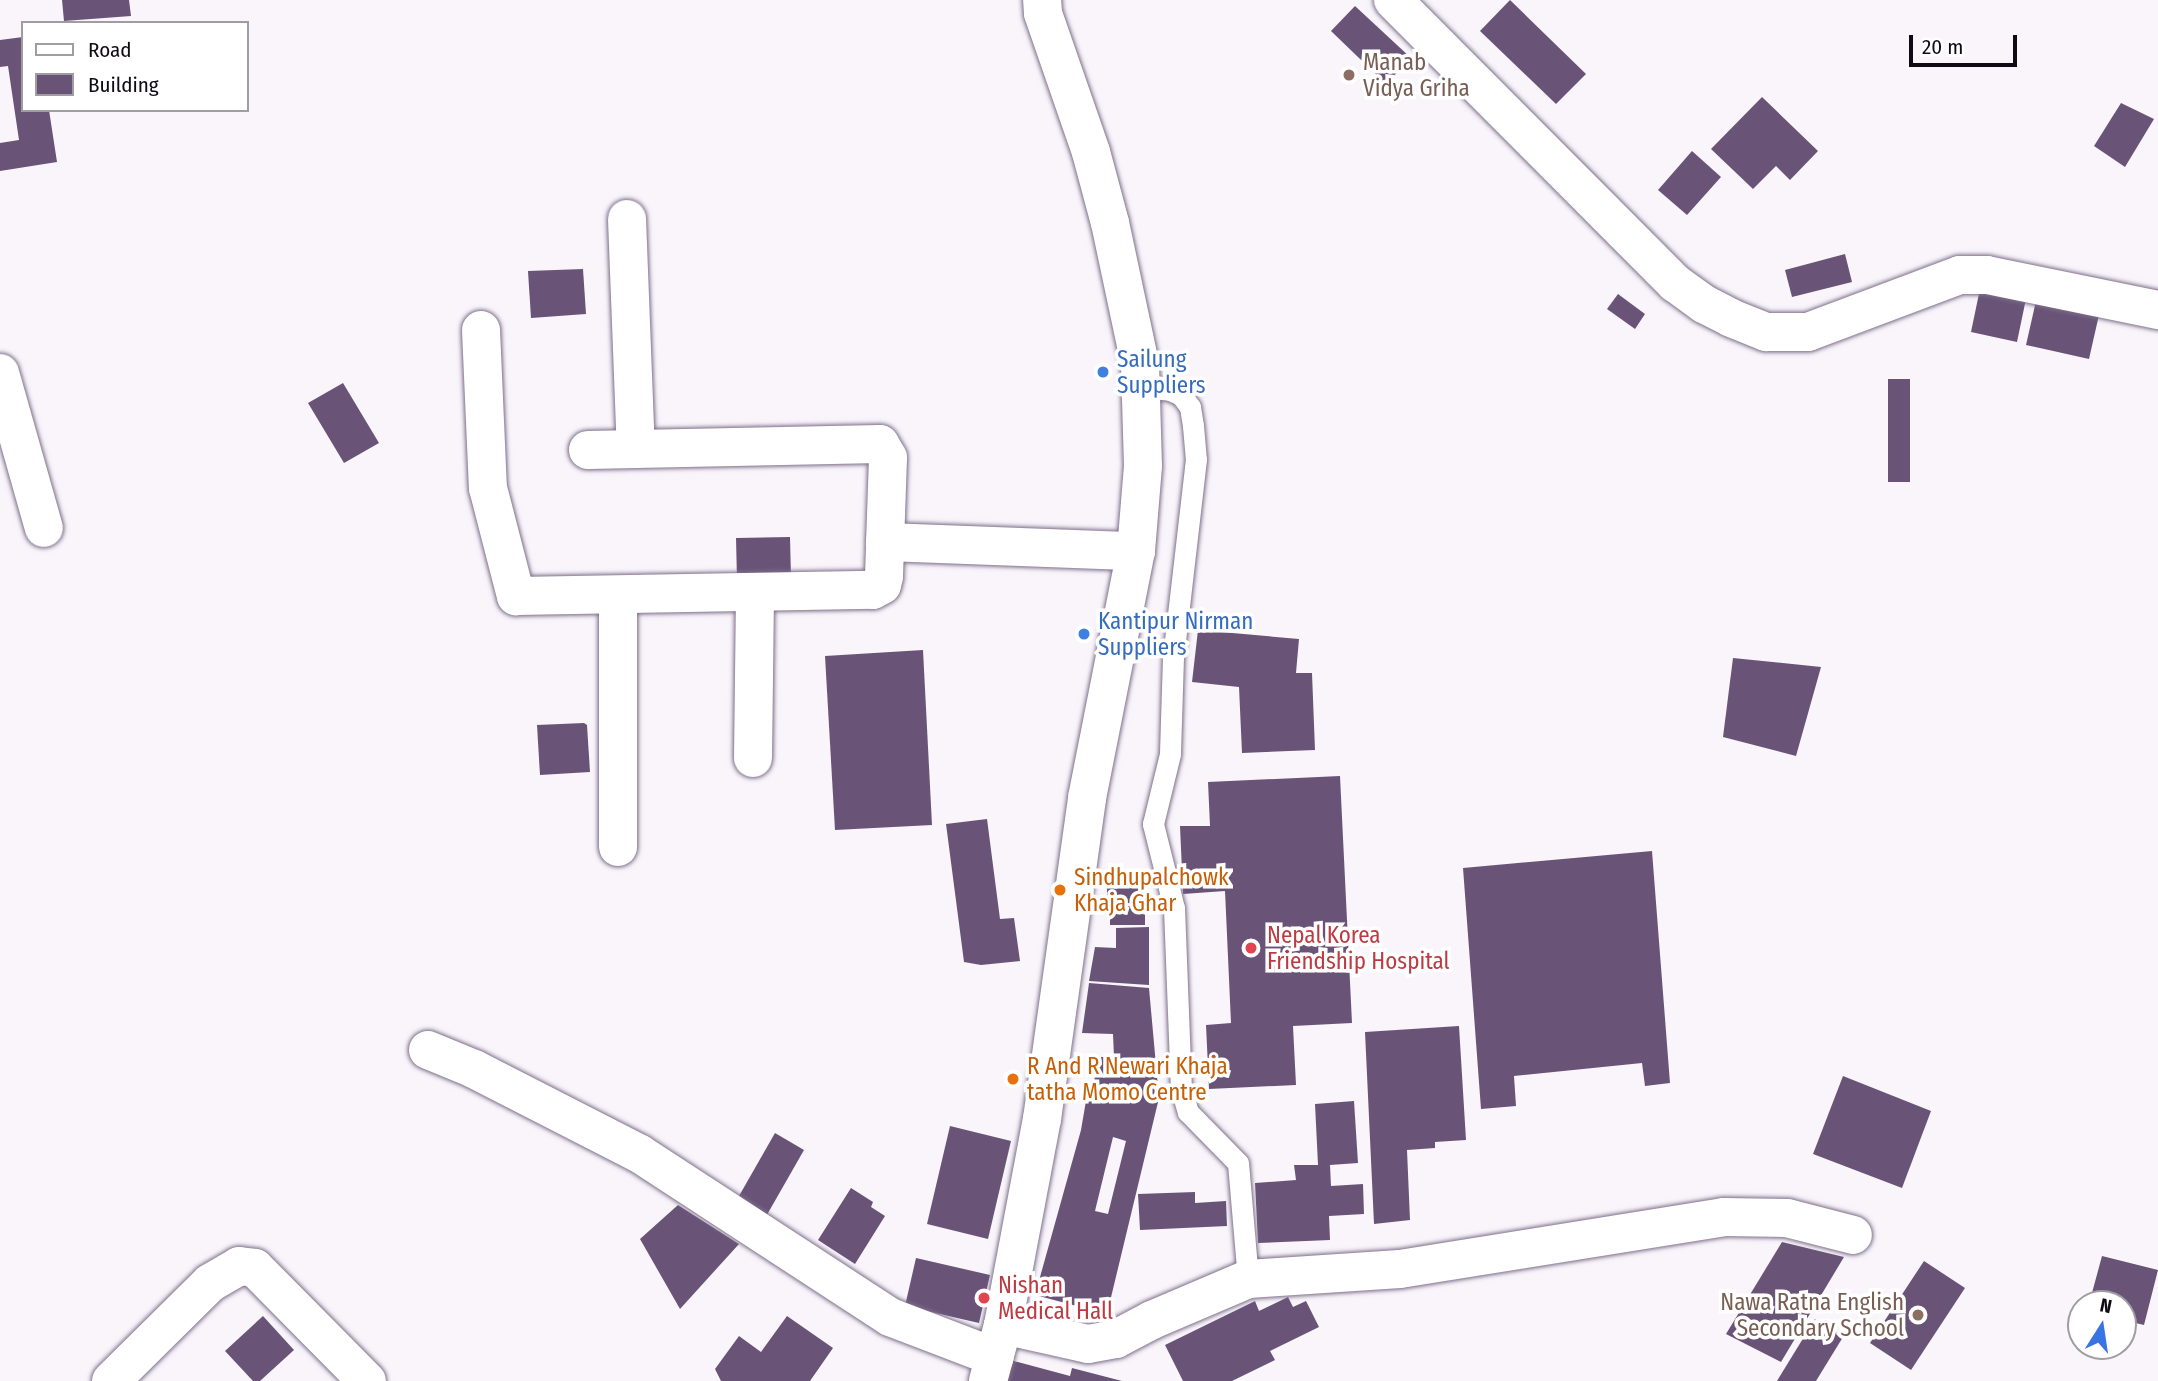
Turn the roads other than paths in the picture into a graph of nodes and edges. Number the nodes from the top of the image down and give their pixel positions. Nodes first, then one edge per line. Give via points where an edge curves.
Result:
1 (1042, 0) edge
2 (1393, 0) edge
3 (628, 219) dead end
4 (2158, 310) edge
5 (481, 330) dead end
6 (0, 373) edge
7 (1142, 387) junction
8 (636, 449) junction
9 (588, 450) dead end
10 (44, 528) dead end
11 (885, 542) junction
12 (1136, 551) junction
13 (755, 593) junction
14 (618, 595) junction
15 (753, 758) dead end
16 (618, 847) dead end
17 (428, 1050) dead end
18 (1853, 1236) dead end
19 (1248, 1279) junction
20 (996, 1355) edge
21 (111, 1381) edge
22 (368, 1381) edge

1 - 7 street via 1091,152
2 - 4 street via 1675,283 1731,318 1766,332 1808,332 1960,275 1987,275
3 - 8 street
5 - 14 street via 488,488 516,596
6 - 10 street
7 - 12 street via 1143,466
7 - 19 lane via 1181,395 1190,407 1193,426 1196,458 1173,657 1170,754 1153,824 1174,908 1181,1088 1188,1112 1238,1163
8 - 9 street
8 - 11 street via 880,444 888,458
11 - 12 street
11 - 13 street via 882,585 873,590
12 - 20 street via 1087,798 1042,1119
13 - 14 street
13 - 15 street
14 - 16 street
17 - 20 street via 640,1154 890,1317
18 - 19 street via 1787,1218 1724,1217 1401,1269
19 - 20 street via 1116,1339
21 - 22 street via 210,1283 239,1266 255,1268

